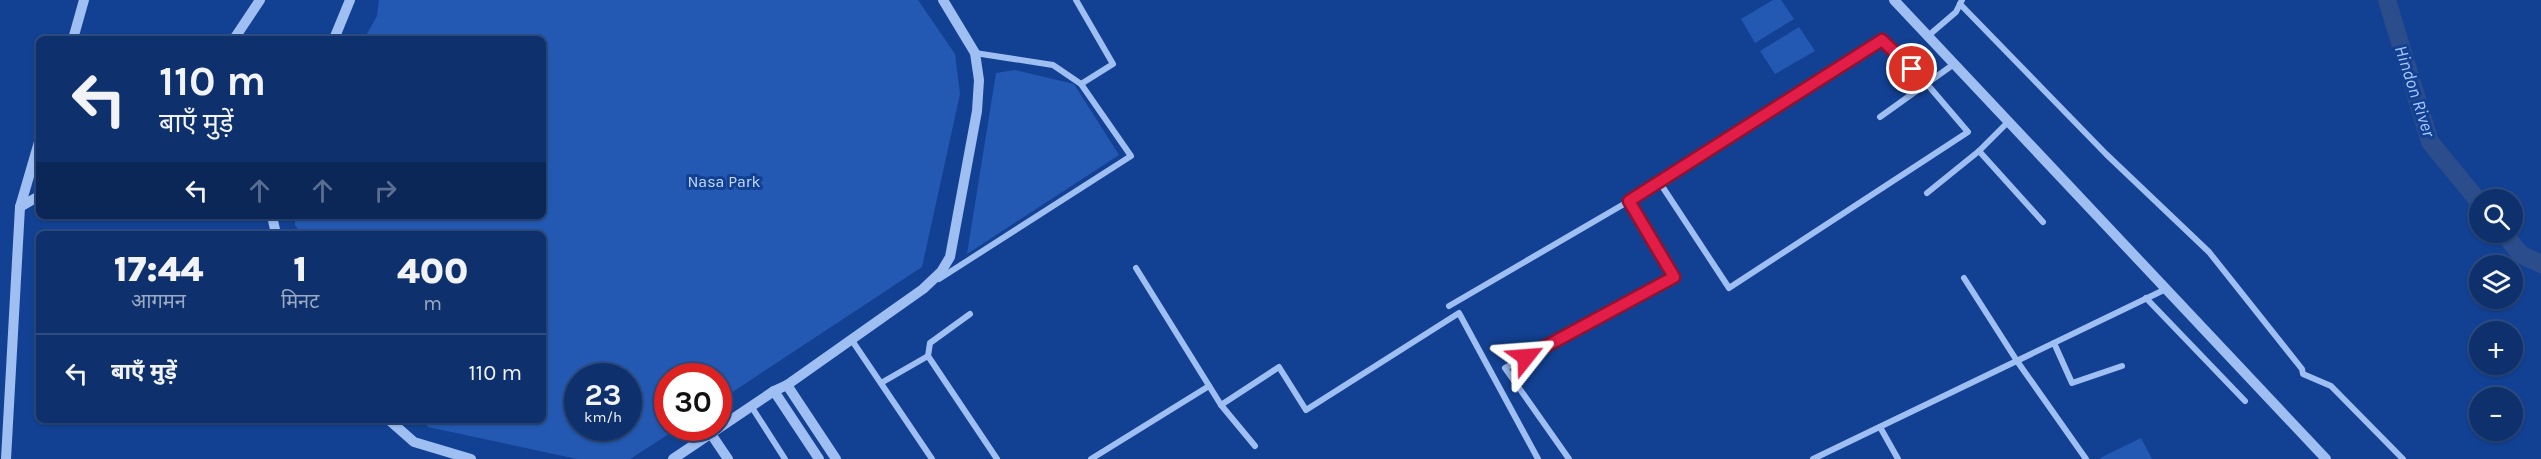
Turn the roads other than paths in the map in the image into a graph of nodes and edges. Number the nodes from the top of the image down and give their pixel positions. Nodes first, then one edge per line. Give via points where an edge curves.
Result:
1 (84, 0) edge
2 (260, 0) edge
3 (350, 0) edge
4 (943, 0) edge
5 (1076, 0) edge
6 (1894, 0) edge
7 (1961, 2) edge
8 (74, 36) edge
9 (236, 36) edge
10 (335, 36) edge
11 (1928, 36) junction
12 (975, 53) junction
13 (1954, 64) junction
14 (1081, 84) junction
15 (1927, 84) junction
16 (1880, 117) dead end
17 (2008, 122) junction
18 (1979, 151) junction
19 (36, 152) edge
20 (1660, 183) junction
21 (1928, 193) dead end
22 (36, 198) edge
23 (1629, 201) junction
24 (20, 207) junction
25 (2043, 222) dead end
26 (1136, 268) dead end
27 (1964, 278) dead end
28 (923, 289) junction
29 (2166, 289) junction
30 (2146, 298) junction
31 (1449, 306) dead end
32 (970, 315) dead end
33 (851, 338) junction
34 (2054, 343) junction
35 (928, 356) junction
36 (2017, 361) junction
37 (2122, 366) dead end
38 (881, 383) junction
39 (787, 385) junction
40 (1209, 386) junction
41 (774, 391) junction
42 (2245, 401) dead end
43 (1221, 405) junction
44 (751, 406) junction
45 (732, 419) edge
46 (392, 423) edge
47 (1880, 427) junction
48 (4, 433) edge
49 (700, 441) edge
50 (716, 441) edge
51 (1255, 446) dead end
52 (6, 459) edge
53 (471, 459) edge
54 (673, 459) edge
55 (728, 459) edge
56 (785, 459) edge
57 (819, 459) edge
58 (836, 459) edge
59 (932, 459) edge
60 (997, 459) edge
61 (1091, 459) edge
62 (1538, 459) edge
63 (1569, 459) edge
64 (1813, 459) edge
65 (1898, 459) edge
66 (2086, 459) edge
67 (2326, 459) edge
68 (2403, 459) edge

1 - 8 street
2 - 9 street
3 - 10 street
4 - 12 street
5 - 14 street via 1113,64
6 - 11 street
7 - 11 street via 1956,12
7 - 68 street via 2106,154 2210,252 2302,369 2302,374 2331,386
11 - 13 street
12 - 14 street via 1053,65
12 - 28 street via 979,80 977,111 953,243 941,272
13 - 15 street
13 - 17 street
14 - 28 street via 1131,156
15 - 16 street
15 - 20 street via 1882,40
15 - 20 street via 1968,132 1729,288
17 - 18 street
17 - 29 street
18 - 21 street
18 - 25 street
19 - 24 street
20 - 23 street
22 - 24 street
23 - 31 street
23 - 63 street via 1674,277 1505,368
24 - 48 street
26 - 40 street
27 - 36 street
28 - 33 street
29 - 30 street
29 - 67 street
30 - 34 street
30 - 42 street
32 - 35 street via 930,343
33 - 38 street
33 - 39 street
34 - 36 street
34 - 37 street via 2072,383
35 - 38 street
35 - 60 street
36 - 47 street
36 - 66 street
38 - 59 street
39 - 41 street
39 - 58 street
40 - 43 street
40 - 61 street
41 - 44 street
41 - 57 street
43 - 51 street
43 - 62 street via 1279,367 1306,410 1459,313
44 - 45 street
44 - 56 street
46 - 53 street via 414,442
47 - 64 street
47 - 65 street
48 - 52 street
49 - 54 street
50 - 55 street

